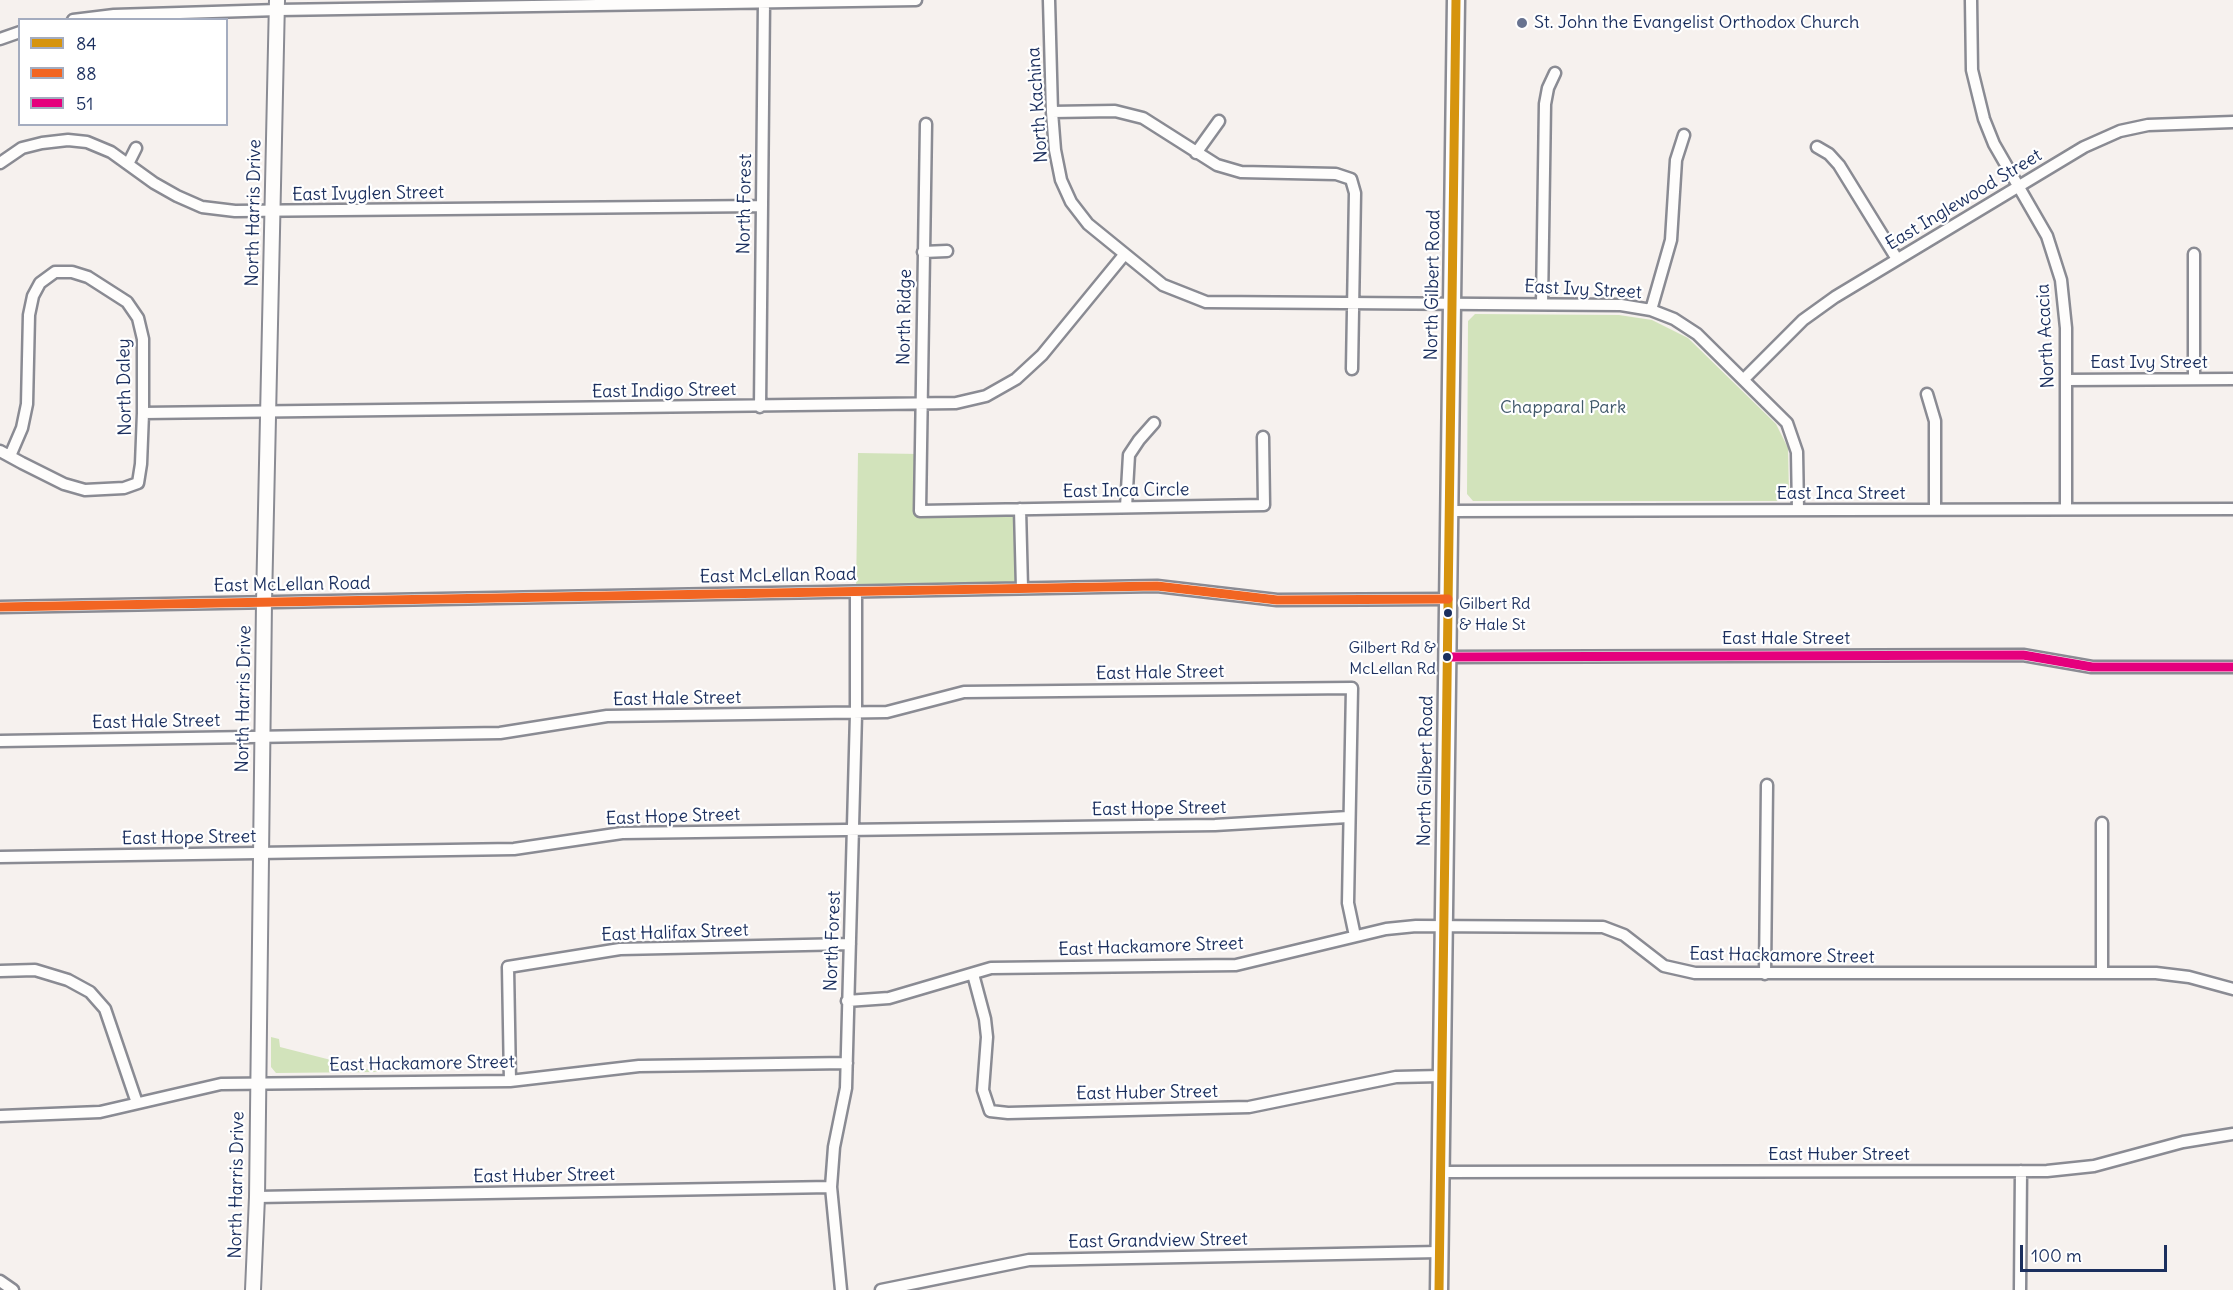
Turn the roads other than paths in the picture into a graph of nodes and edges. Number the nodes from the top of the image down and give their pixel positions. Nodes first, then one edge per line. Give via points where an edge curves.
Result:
1 (916, 0) edge
2 (1049, 0) edge
3 (1456, 0) edge
4 (1971, 0) edge
5 (808, 1) edge
6 (764, 2) junction
7 (599, 3) edge
8 (277, 5) edge
9 (89, 18) edge
10 (18, 33) edge
11 (0, 39) edge
12 (1555, 73) dead end
13 (1052, 112) junction
14 (1219, 121) dead end
15 (2233, 122) edge
16 (926, 124) dead end
17 (1684, 135) dead end
18 (1818, 147) dead end
19 (136, 148) dead end
20 (1196, 153) junction
21 (0, 163) edge
22 (128, 164) junction
23 (2019, 186) junction
24 (761, 206) junction
25 (272, 211) junction
26 (947, 251) dead end
27 (923, 252) junction
28 (2194, 254) dead end
29 (1124, 255) junction
30 (1897, 259) junction
31 (1353, 302) junction
32 (1452, 303) junction
33 (1542, 304) junction
34 (1651, 310) junction
35 (1352, 369) dead end
36 (1744, 379) junction
37 (2194, 379) junction
38 (2233, 379) edge
39 (2066, 380) junction
40 (1927, 394) dead end
41 (920, 405) junction
42 (760, 407) junction
43 (268, 412) junction
44 (143, 413) junction
45 (1154, 423) dead end
46 (1263, 437) dead end
47 (5, 454) edge
48 (1126, 507) junction
49 (1020, 509) junction
50 (2066, 509) junction
51 (2233, 509) edge
52 (1798, 510) junction
53 (1935, 510) junction
54 (920, 511) joint
55 (1449, 511) junction
56 (1022, 588) junction
57 (856, 592) junction
58 (1448, 599) junction
59 (264, 602) junction
60 (0, 607) edge
61 (1447, 657) junction
62 (2233, 667) edge
63 (856, 714) junction
64 (261, 737) junction
65 (0, 741) edge
66 (1767, 785) dead end
67 (1348, 817) junction
68 (2102, 823) dead end
69 (852, 828) junction
70 (261, 854) junction
71 (0, 857) edge
72 (1443, 926) junction
73 (1355, 936) junction
74 (850, 944) junction
75 (0, 971) edge
76 (2102, 973) junction
77 (973, 974) junction
78 (1765, 974) junction
79 (2233, 989) edge
80 (847, 1001) junction
81 (847, 1063) junction
82 (1441, 1076) junction
83 (510, 1081) junction
84 (256, 1083) junction
85 (137, 1103) junction
86 (0, 1116) edge
87 (2233, 1134) edge
88 (2021, 1171) junction
89 (1440, 1172) junction
90 (831, 1187) junction
91 (257, 1197) junction
92 (1439, 1252) junction
93 (0, 1281) edge
94 (13, 1290) edge
95 (253, 1290) edge
96 (841, 1290) edge
97 (881, 1290) edge
98 (1439, 1290) edge
99 (2020, 1290) edge

1 - 5 street
2 - 13 street, North Kachina
3 - 32 main road, North Gilbert Road
4 - 23 street, North Acacia via 1971,58 1977,95 1994,144
5 - 6 street
6 - 7 street
6 - 24 street, North Forest
7 - 8 street
8 - 9 street
8 - 25 street, North Harris Drive
10 - 11 street
12 - 33 street via 1545,104
13 - 20 street via 1116,111 1143,118
13 - 29 street, North Kachina via 1054,150 1071,202 1088,224
14 - 20 street
15 - 23 street, East Inglewood Street via 2163,123 2120,131 2084,147
16 - 27 street, North Ridge
17 - 34 street via 1676,160 1671,240
18 - 30 street via 1839,165
19 - 22 street
20 - 31 street via 1241,172 1336,174 1351,179 1355,193
21 - 22 street, East Ivyglen Street via 22,148 68,140 95,145
22 - 25 street, East Ivyglen Street via 154,183 202,207 235,212
23 - 30 street, East Inglewood Street
23 - 39 street, North Acacia via 2047,236 2059,273 2065,312
24 - 25 street, East Ivyglen Street
24 - 42 street, North Forest
25 - 43 street, North Harris Drive
26 - 27 street
27 - 41 street, North Ridge
28 - 37 street
29 - 31 street, East Ivy Street via 1163,285 1206,302
29 - 41 street, East Indigo Street via 1042,355 1016,379 986,396
30 - 36 street, East Inglewood Street via 1810,314
31 - 32 street, East Ivy Street
31 - 35 street
32 - 33 street, East Ivy Street
32 - 55 main road, North Gilbert Road
33 - 34 street, East Ivy Street via 1621,305
34 - 36 street, East Ivy Street via 1697,334
36 - 52 street, East Ivy Street via 1792,432 1798,462
37 - 38 street, East Ivy Street
37 - 39 street, East Ivy Street
39 - 50 street, North Acacia
40 - 53 street via 1935,421
41 - 42 street, East Indigo Street
41 - 54 street, North Ridge
42 - 43 street, East Indigo Street
43 - 44 street, East Indigo Street
43 - 59 street, North Harris Drive
44 - 47 street, North Daley via 138,483 124,488 85,490 64,484
44 - 47 street, North Daley via 143,339 138,318 127,302 88,278 72,272 55,272 40,283 33,296 27,404 22,428
45 - 48 street via 1130,456
46 - 48 street, East Inca Circle via 1264,505
48 - 49 street, East Inca Circle
49 - 54 street, East Inca Circle
49 - 56 street
50 - 51 street, East Inca Street
50 - 53 street, East Inca Street
52 - 53 street, East Inca Street
52 - 55 street, East Inca Street
55 - 58 main road, North Gilbert Road
56 - 57 street, East McLellan Road
56 - 58 street, East McLellan Road via 1157,586 1277,600
57 - 59 street, East McLellan Road
57 - 63 street, North Forest
58 - 61 main road, North Gilbert Road
59 - 60 street, East McLellan Road
59 - 64 street, North Harris Drive
61 - 62 street, East Hale Street via 2023,656 2092,667
61 - 72 main road, North Gilbert Road
63 - 64 street, East Hale Street via 607,716 500,733
63 - 67 street, East Hale Street via 887,712 964,692 1352,688
63 - 69 street, North Forest
64 - 65 street, East Hale Street
64 - 70 street, North Harris Drive
66 - 78 street
67 - 69 street, East Hope Street via 1215,825 918,831
67 - 73 street via 1348,903
68 - 76 street
69 - 70 street, East Hope Street via 622,833 514,849
69 - 74 street, North Forest
70 - 71 street, East Hope Street
70 - 84 street, North Harris Drive
72 - 73 street, East Hackamore Street via 1406,926
72 - 78 street, East Hackamore Street via 1603,927 1624,935 1655,961 1674,970
72 - 82 main road, North Gilbert Road
73 - 77 street, East Hackamore Street via 1236,965 1005,967
74 - 80 street, North Forest
74 - 83 street, East Halifax Street via 620,949 508,967
75 - 85 street via 35,970 90,992 105,1009
76 - 78 street, East Hackamore Street
76 - 79 street, East Hackamore Street via 2167,973
77 - 80 street, East Hackamore Street via 889,998
77 - 82 street, East Huber Street via 985,1019 984,1090 990,1111 1249,1107 1396,1077
80 - 81 street, North Forest
81 - 83 street, East Hackamore Street via 639,1066
81 - 90 street, North Forest
82 - 89 main road, North Gilbert Road
83 - 84 street, East Hackamore Street
84 - 85 street, East Hackamore Street via 221,1084
84 - 91 street, North Harris Drive
85 - 86 street, East Hackamore Street via 100,1112
87 - 88 street, East Huber Street via 2078,1168
88 - 89 street, East Huber Street
88 - 99 street
89 - 92 main road, North Gilbert Road
90 - 91 street, East Huber Street
90 - 96 street, North Forest
91 - 95 street, North Harris Drive
92 - 97 street, East Grandview Street via 1029,1260
92 - 98 main road, North Gilbert Road
93 - 94 street

